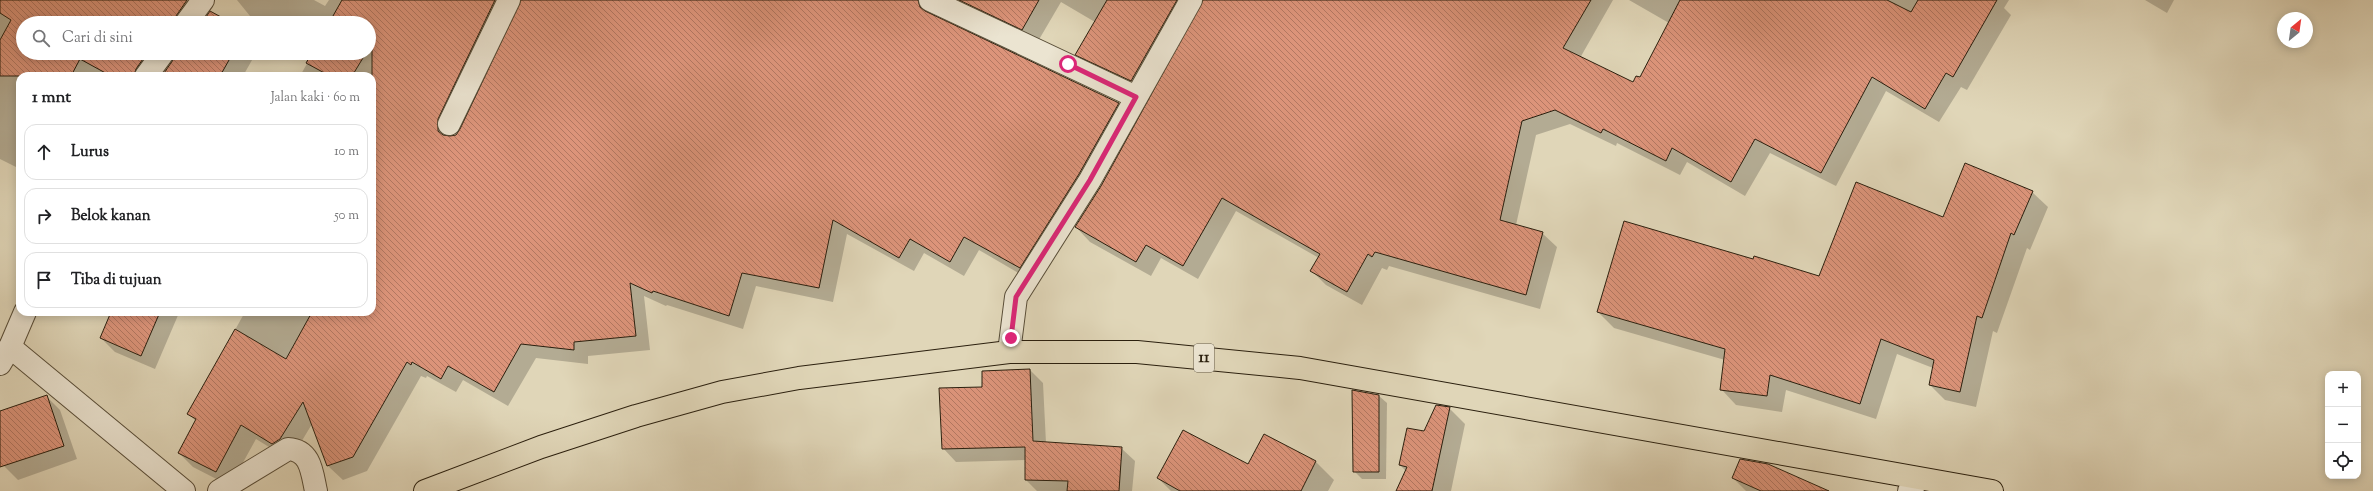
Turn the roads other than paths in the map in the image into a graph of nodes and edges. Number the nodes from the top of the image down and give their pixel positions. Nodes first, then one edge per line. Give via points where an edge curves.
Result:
1 (204, 0) edge
2 (510, 0) edge
3 (930, 0) edge
4 (1190, 0) edge
5 (191, 16) edge
6 (158, 60) edge
7 (149, 72) edge
8 (1136, 97) junction
9 (450, 124) dead end
10 (23, 316) edge
11 (1010, 352) junction
12 (5, 355) edge
13 (1914, 485) edge
14 (184, 491) edge
15 (219, 491) edge
16 (316, 491) edge
17 (425, 491) edge
18 (1992, 491) edge

1 - 5 street
2 - 9 street
3 - 8 street
4 - 8 street
6 - 7 street
8 - 11 street via 1086,187 1016,297
10 - 12 street
11 - 13 highway, 11 via 1137,352 1300,368
11 - 17 highway, 11 via 799,378 722,392 636,416 541,447
12 - 14 street
13 - 18 highway, 11
15 - 16 street via 288,449 302,452 307,458

